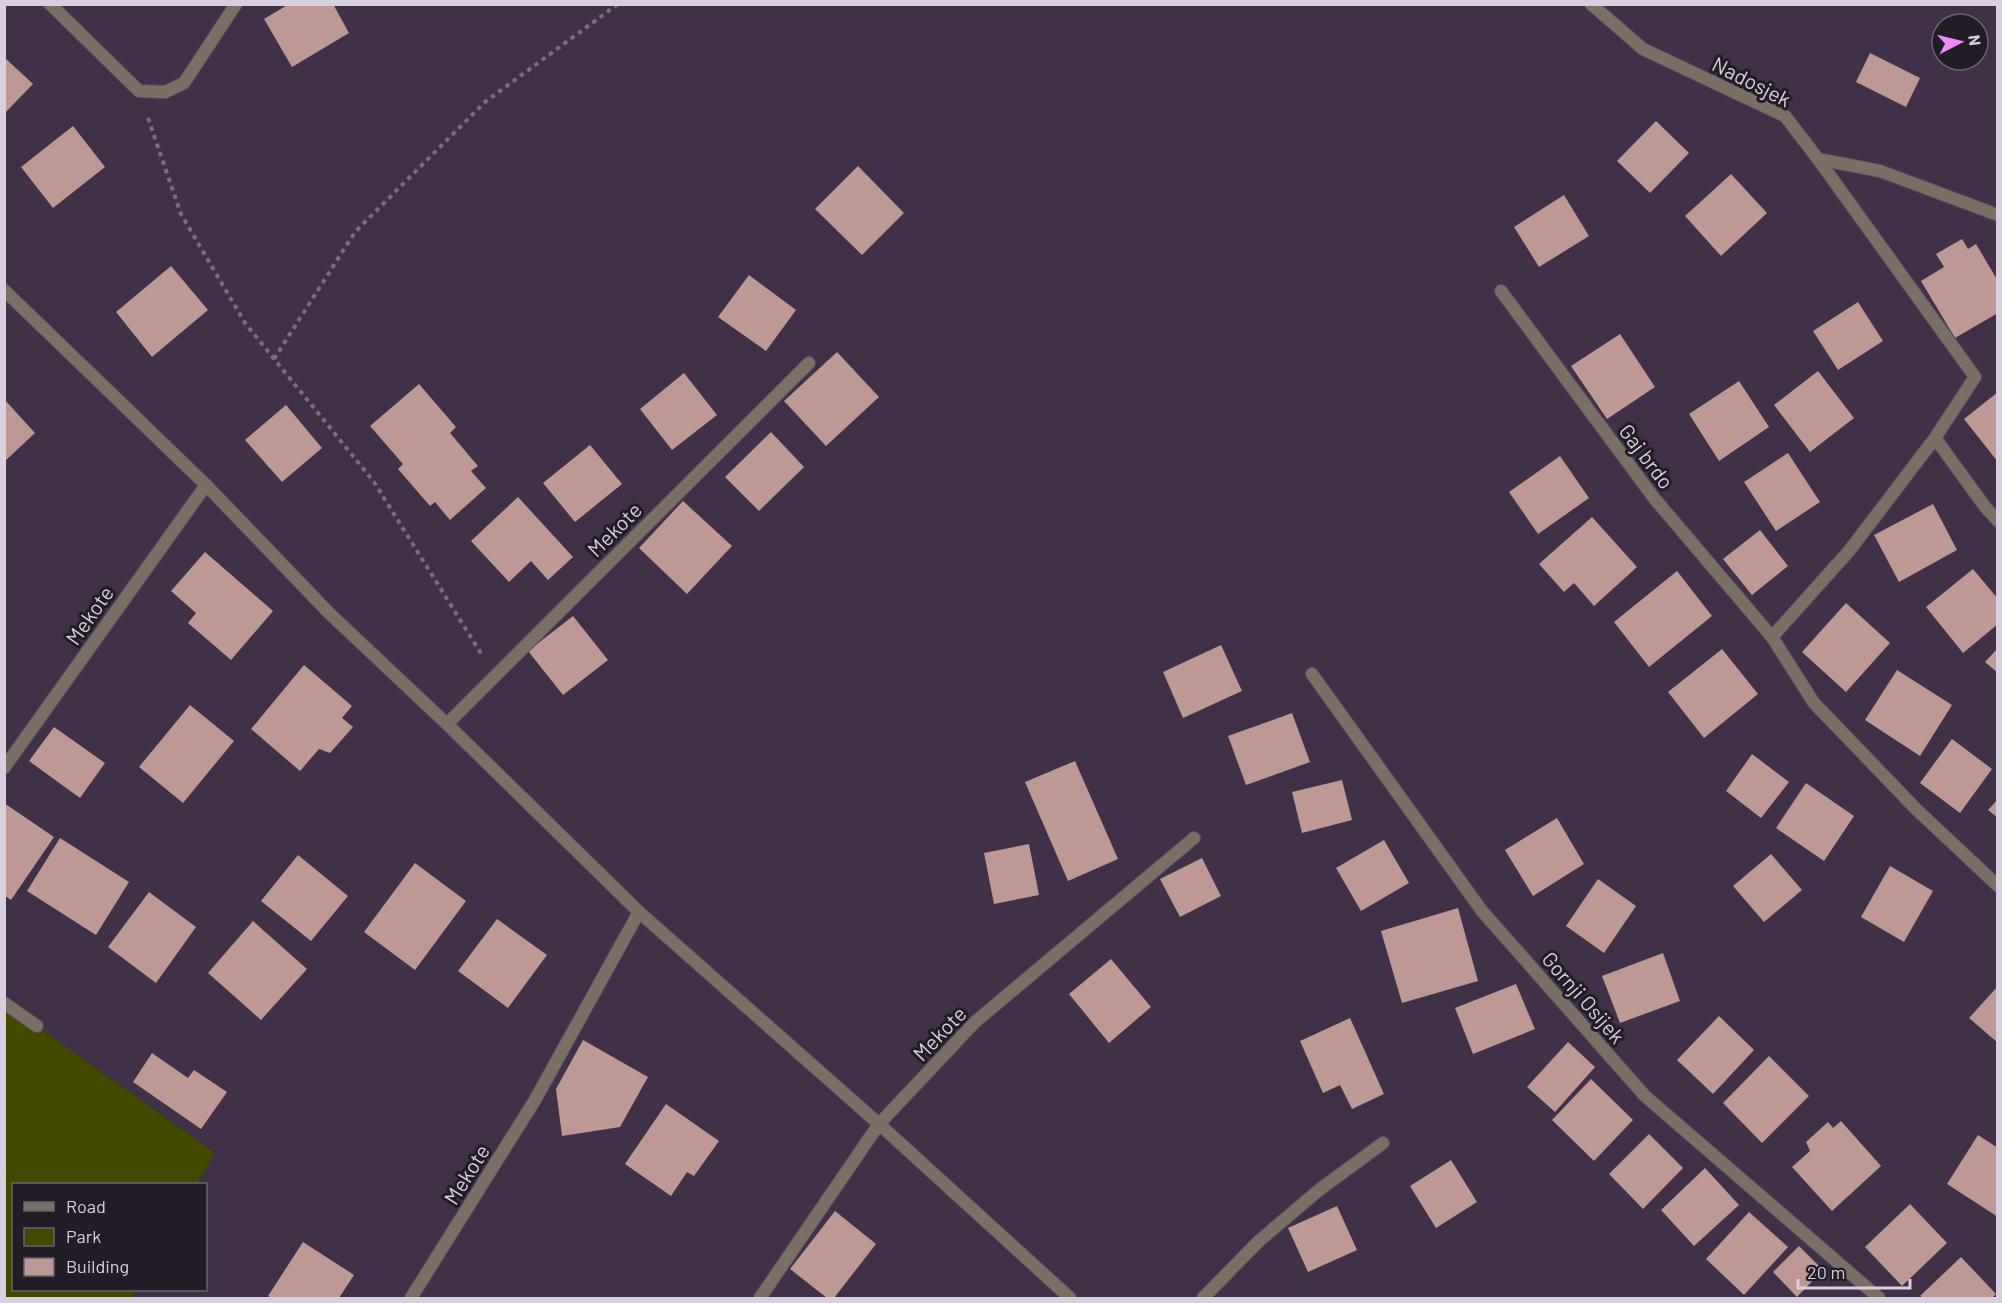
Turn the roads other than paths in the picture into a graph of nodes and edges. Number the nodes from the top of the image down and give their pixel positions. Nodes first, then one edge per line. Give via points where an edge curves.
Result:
1 (50, 4) edge
2 (236, 4) edge
3 (1591, 4) edge
4 (1818, 159) junction
5 (1998, 215) edge
6 (4, 290) edge
7 (1501, 291) dead end
8 (809, 363) dead end
9 (1935, 438) junction
10 (206, 485) junction
11 (1998, 521) edge
12 (1772, 636) junction
13 (1312, 674) dead end
14 (447, 724) junction
15 (4, 768) edge
16 (1194, 838) dead end
17 (1998, 886) edge
18 (639, 912) junction
19 (4, 1003) edge
20 (37, 1026) dead end
21 (879, 1124) junction
22 (1383, 1143) dead end
23 (411, 1299) edge
24 (760, 1299) edge
25 (1070, 1299) edge
26 (1203, 1299) edge
27 (1879, 1299) edge

1 - 2 street via 139,91 165,92 184,83
3 - 4 street, Nadosjek via 1643,49 1785,116
4 - 5 street via 1880,171
4 - 9 street via 1975,377
6 - 10 street
7 - 12 street, Gaj brdo via 1654,498
8 - 14 street, Mekote
9 - 11 street
9 - 12 street via 1849,550
10 - 14 street via 330,614
10 - 15 street, Mekote
12 - 17 street, Gaj brdo via 1814,703 1916,809
13 - 27 street, Gornji Osijek via 1482,911 1645,1096
14 - 18 street
16 - 21 street, Mekote via 975,1022
18 - 21 street
18 - 23 street, Mekote via 535,1100
19 - 20 street
21 - 24 street, Mekote
21 - 25 street
22 - 26 street via 1259,1241

